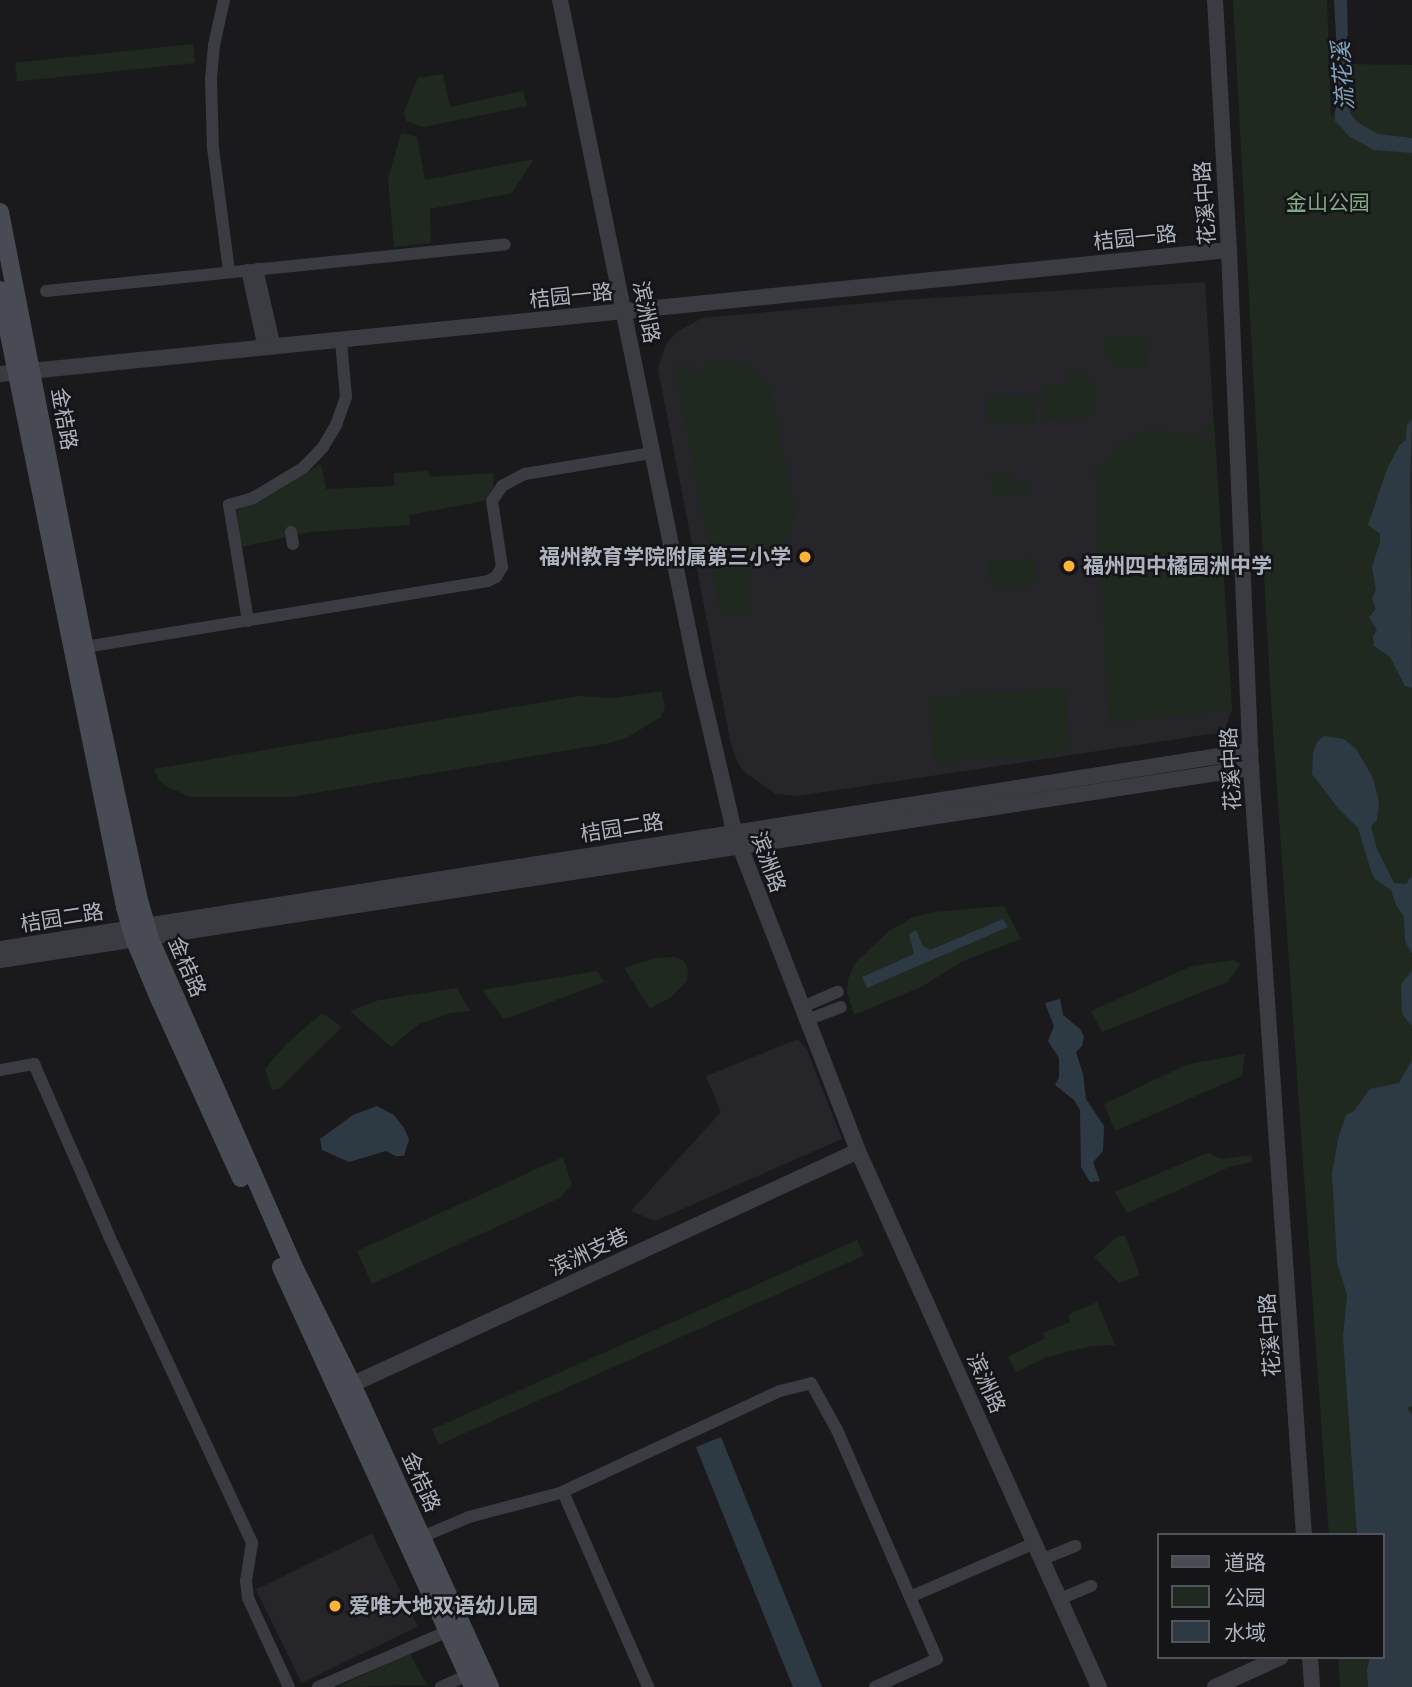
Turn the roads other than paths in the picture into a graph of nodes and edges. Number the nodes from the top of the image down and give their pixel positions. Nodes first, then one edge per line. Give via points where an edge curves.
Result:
1 (224, 0) edge
2 (560, 0) edge
3 (1215, 0) edge
4 (0, 212) edge
5 (505, 244) dead end
6 (1229, 250) junction
7 (252, 269) junction
8 (229, 272) junction
9 (0, 290) edge
10 (46, 291) dead end
11 (625, 311) junction
12 (341, 341) junction
13 (269, 348) junction
14 (16, 372) edge
15 (652, 453) junction
16 (248, 621) junction
17 (85, 647) junction
18 (1250, 751) junction
19 (1251, 768) junction
20 (737, 839) junction
21 (141, 933) junction
22 (0, 949) edge
23 (0, 960) edge
24 (838, 992) dead end
25 (841, 1007) dead end
26 (804, 1014) junction
27 (0, 1070) edge
28 (858, 1151) junction
29 (345, 1387) junction
30 (564, 1492) junction
31 (1304, 1533) edge
32 (414, 1540) junction
33 (1035, 1543) junction
34 (1075, 1546) dead end
35 (1043, 1559) junction
36 (1091, 1586) dead end
37 (910, 1597) junction
38 (1060, 1599) junction
39 (454, 1628) junction
40 (1277, 1659) edge
41 (1310, 1659) edge
42 (474, 1677) edge
43 (289, 1687) edge
44 (318, 1687) edge
45 (441, 1687) edge
46 (490, 1687) edge
47 (648, 1687) edge
48 (875, 1687) edge
49 (1099, 1687) edge
50 (1216, 1687) edge
51 (1312, 1687) edge

1 - 8 street via 214,45 212,114
2 - 11 street, 滨洲路
3 - 6 street, 花溪中路
4 - 14 main road, 金桔路
5 - 7 street
6 - 11 street, 桔园一路
6 - 18 street, 花溪中路
7 - 8 street
7 - 13 street
8 - 10 street
9 - 14 main road
11 - 12 street, 桔园一路
11 - 15 street, 滨洲路
12 - 13 street, 桔园一路
12 - 16 street via 346,397 323,447 303,468 253,498 229,505
13 - 14 street, 桔园一路
14 - 17 main road, 金桔路
14 - 21 main road
15 - 16 street via 525,474 502,486 492,501 502,567 488,581
15 - 20 street, 滨洲路 via 708,725
16 - 17 street
17 - 21 main road, 金桔路
18 - 19 street, 花溪中路
18 - 20 street, 桔园二路
19 - 20 street, 桔园二路
19 - 31 street, 花溪中路
20 - 21 street, 桔园二路
20 - 26 street, 滨洲路
21 - 22 street, 桔园二路
21 - 23 street, 桔园二路
21 - 29 main road, 金桔路
24 - 26 street
25 - 26 street
26 - 28 street, 滨洲路
27 - 43 street via 34,1064 252,1543 248,1598
28 - 29 street, 滨洲支巷
28 - 33 street, 滨洲路
29 - 32 main road, 金桔路
30 - 32 street via 469,1517
30 - 37 street via 772,1395 811,1383 841,1439
30 - 47 street
32 - 39 main road, 金桔路
33 - 35 street, 滨洲路
33 - 37 street
34 - 35 street
35 - 38 street, 滨洲路
36 - 38 street
37 - 48 street via 937,1659
38 - 49 street, 滨洲路
39 - 42 main road, 金桔路
39 - 44 street
40 - 50 street
41 - 51 street
42 - 45 street
42 - 46 main road, 金桔路

